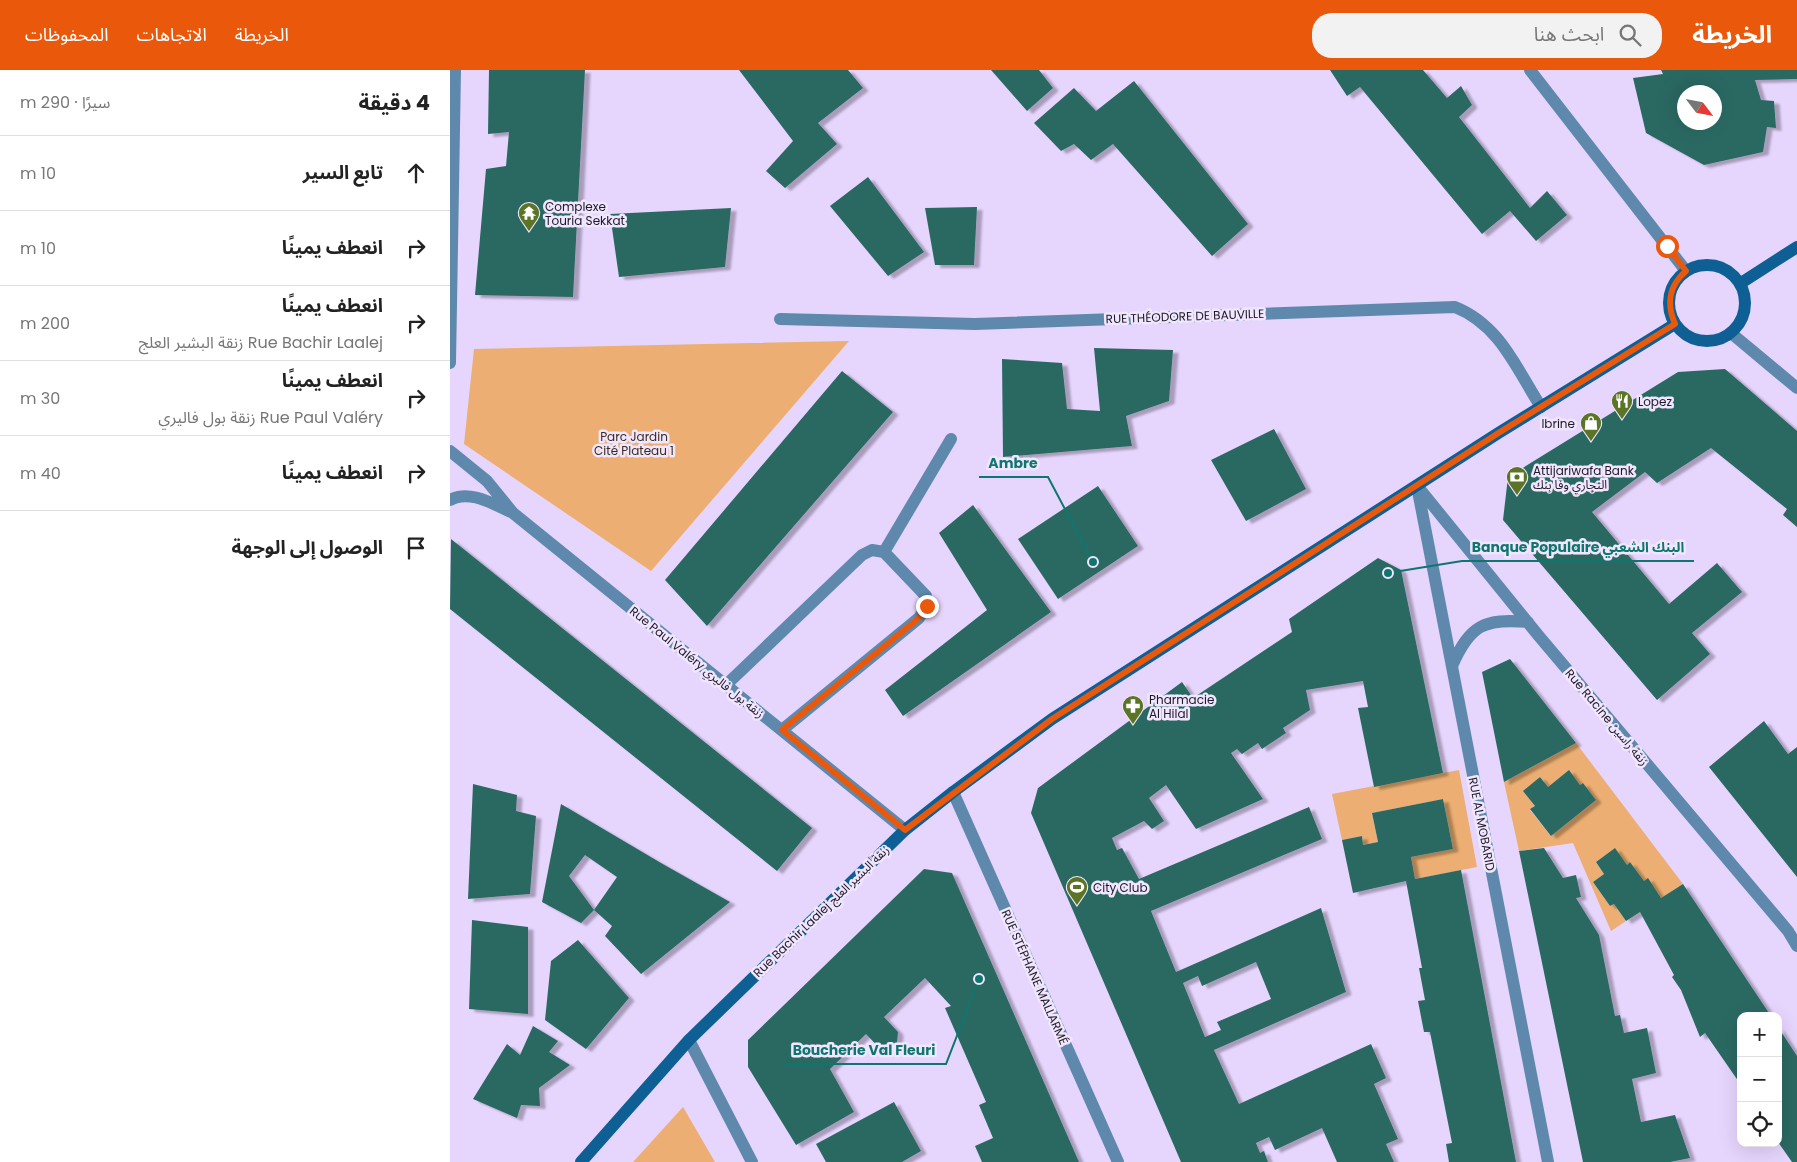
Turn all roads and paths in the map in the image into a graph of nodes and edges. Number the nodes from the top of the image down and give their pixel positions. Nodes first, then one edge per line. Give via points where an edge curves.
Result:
1 (455, 70) edge
2 (1530, 70) edge
3 (1797, 247) edge
4 (1686, 271) junction
5 (1741, 283) junction
6 (780, 319) dead end
7 (1675, 324) junction
8 (1731, 333) junction
9 (450, 363) edge
10 (1797, 388) edge
11 (1540, 407) junction
12 (951, 439) dead end
13 (450, 451) edge
14 (1417, 486) junction
15 (450, 500) edge
16 (513, 513) junction
17 (884, 552) junction
18 (1528, 622) junction
19 (1452, 666) junction
20 (726, 685) junction
21 (782, 730) junction
22 (953, 792) junction
23 (905, 830) junction
24 (1793, 934) edge
25 (1797, 946) edge
26 (689, 1040) junction
27 (581, 1162) edge
28 (752, 1162) edge
29 (1118, 1162) edge
30 (1548, 1162) edge

1 - 9 street
2 - 4 street
3 - 5 street
4 - 5 street via 1696,265 1720,266
4 - 7 street via 1671,289 1670,313
5 - 8 street via 1746,302 1745,314
6 - 11 street, RUE THÉODORE DE BAUVILLE via 975,324 1455,307 1483,322 1498,337
7 - 8 street via 1694,340 1720,340
7 - 11 street, Rue Bachir Laalej زنقة البشير العلج
8 - 10 street
11 - 14 street, Rue Bachir Laalej زنقة البشير العلج
12 - 17 street
13 - 16 street, Rue Paul Valéry زنقة بول فاليري via 487,481
14 - 18 street, Rue Racine زنقة راسين
14 - 19 street, RUE AL MOBARID
14 - 22 street, Rue Bachir Laalej زنقة البشير العلج via 1052,719
15 - 16 street, Rue Paul Valéry زنقة بول فاليري via 474,497
16 - 20 street, Rue Paul Valéry زنقة بول فاليري
17 - 20 street via 872,550 862,555
17 - 21 street via 926,596 927,606 919,618
18 - 19 street via 1500,620 1485,624 1464,640
18 - 24 street, Rue Racine زنقة راسين
19 - 30 street, RUE AL MOBARID
20 - 21 street, Rue Paul Valéry زنقة بول فاليري
21 - 23 street, Rue Paul Valéry زنقة بول فاليري
22 - 23 street, Rue Bachir Laalej زنقة البشير العلج
22 - 29 street, RUE STÉPHANE MALLARMÉ
23 - 26 street, Rue Bachir Laalej زنقة البشير العلج
24 - 25 street, Rue Racine زنقة راسين
26 - 27 street, Rue Bachir Laalej زنقة البشير العلج
26 - 28 street

